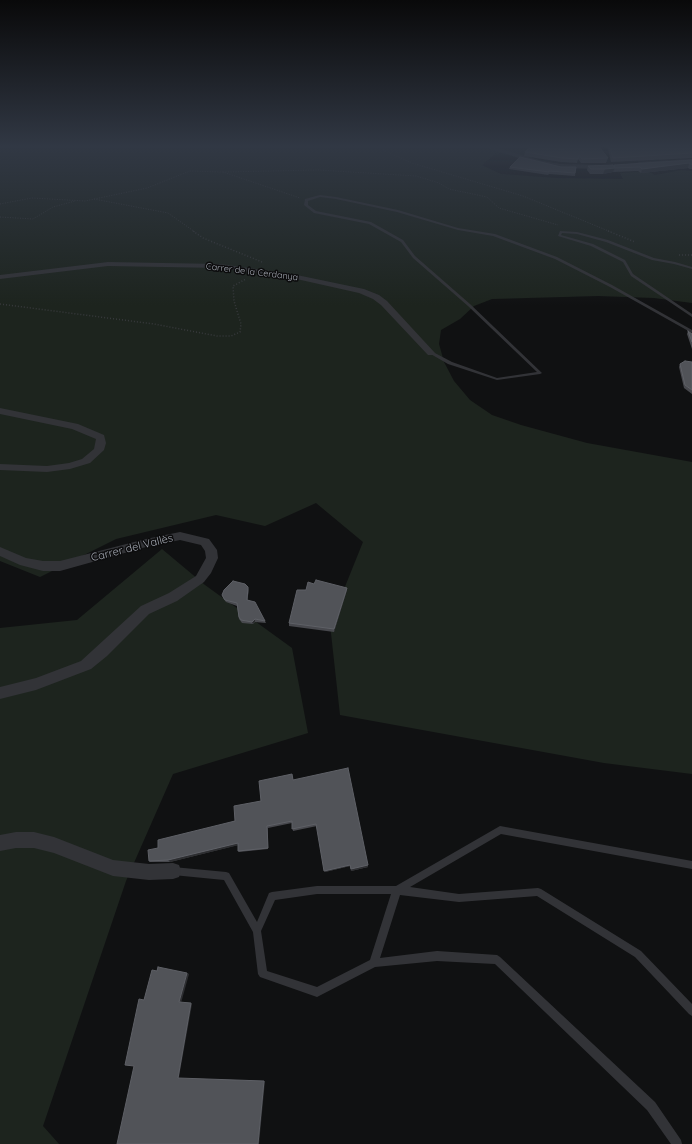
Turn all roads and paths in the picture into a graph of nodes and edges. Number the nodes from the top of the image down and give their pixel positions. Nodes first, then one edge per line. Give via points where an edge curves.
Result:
1 (30, 198) edge
2 (41, 198) edge
3 (97, 198) edge
4 (301, 198) edge
5 (312, 198) edge
6 (338, 198) edge
7 (489, 198) edge
8 (529, 198) edge
9 (94, 199) junction
10 (78, 200) junction
11 (306, 200) junction
12 (0, 204) edge
13 (0, 217) edge
14 (568, 232) junction
15 (653, 259) junction
16 (692, 268) edge
17 (268, 272) junction
18 (0, 277) edge
19 (0, 304) edge
20 (692, 316) edge
21 (692, 332) edge
22 (431, 353) joint
23 (0, 411) edge
24 (0, 467) edge
25 (0, 551) edge
26 (0, 693) edge
27 (0, 843) edge
28 (692, 865) edge
29 (173, 871) joint
30 (398, 890) junction
31 (257, 931) junction
32 (374, 963) junction
33 (692, 1010) edge
34 (677, 1144) edge

1 - 12 path
2 - 10 path
3 - 9 path
4 - 11 path
5 - 11 lane
6 - 21 lane via 398,211 458,229 494,235 556,258
7 - 14 path via 499,208 561,226
8 - 15 path via 645,246
9 - 10 path
9 - 17 path via 168,213 203,238 263,262
10 - 13 path via 53,207 33,219
11 - 22 lane via 306,205 315,212 370,223 402,241 414,257 540,373 498,379
14 - 15 lane via 608,241
14 - 20 lane via 560,232 559,235 592,245 624,261 632,275
15 - 16 lane
17 - 18 street, Carrer de la Cerdanya via 220,266 108,264
17 - 19 path via 233,286 234,301 241,324 240,332 231,336
17 - 22 street, Carrer de la Cerdanya via 334,285 376,297
23 - 24 street via 75,426 101,437 99,450 86,461 70,466 47,469
25 - 26 street, Carrer del Vallès via 24,562 60,566 180,536 205,542 212,550 212,558 200,579 173,598 145,610 86,664 36,684
27 - 29 street via 34,840 114,868 149,872
28 - 30 lane via 500,830
29 - 31 lane via 226,876
30 - 31 lane via 317,890 272,896
30 - 32 lane
30 - 33 lane via 459,898 538,892 638,954
31 - 32 lane via 263,974 317,992
32 - 34 lane via 437,956 497,960 651,1106

